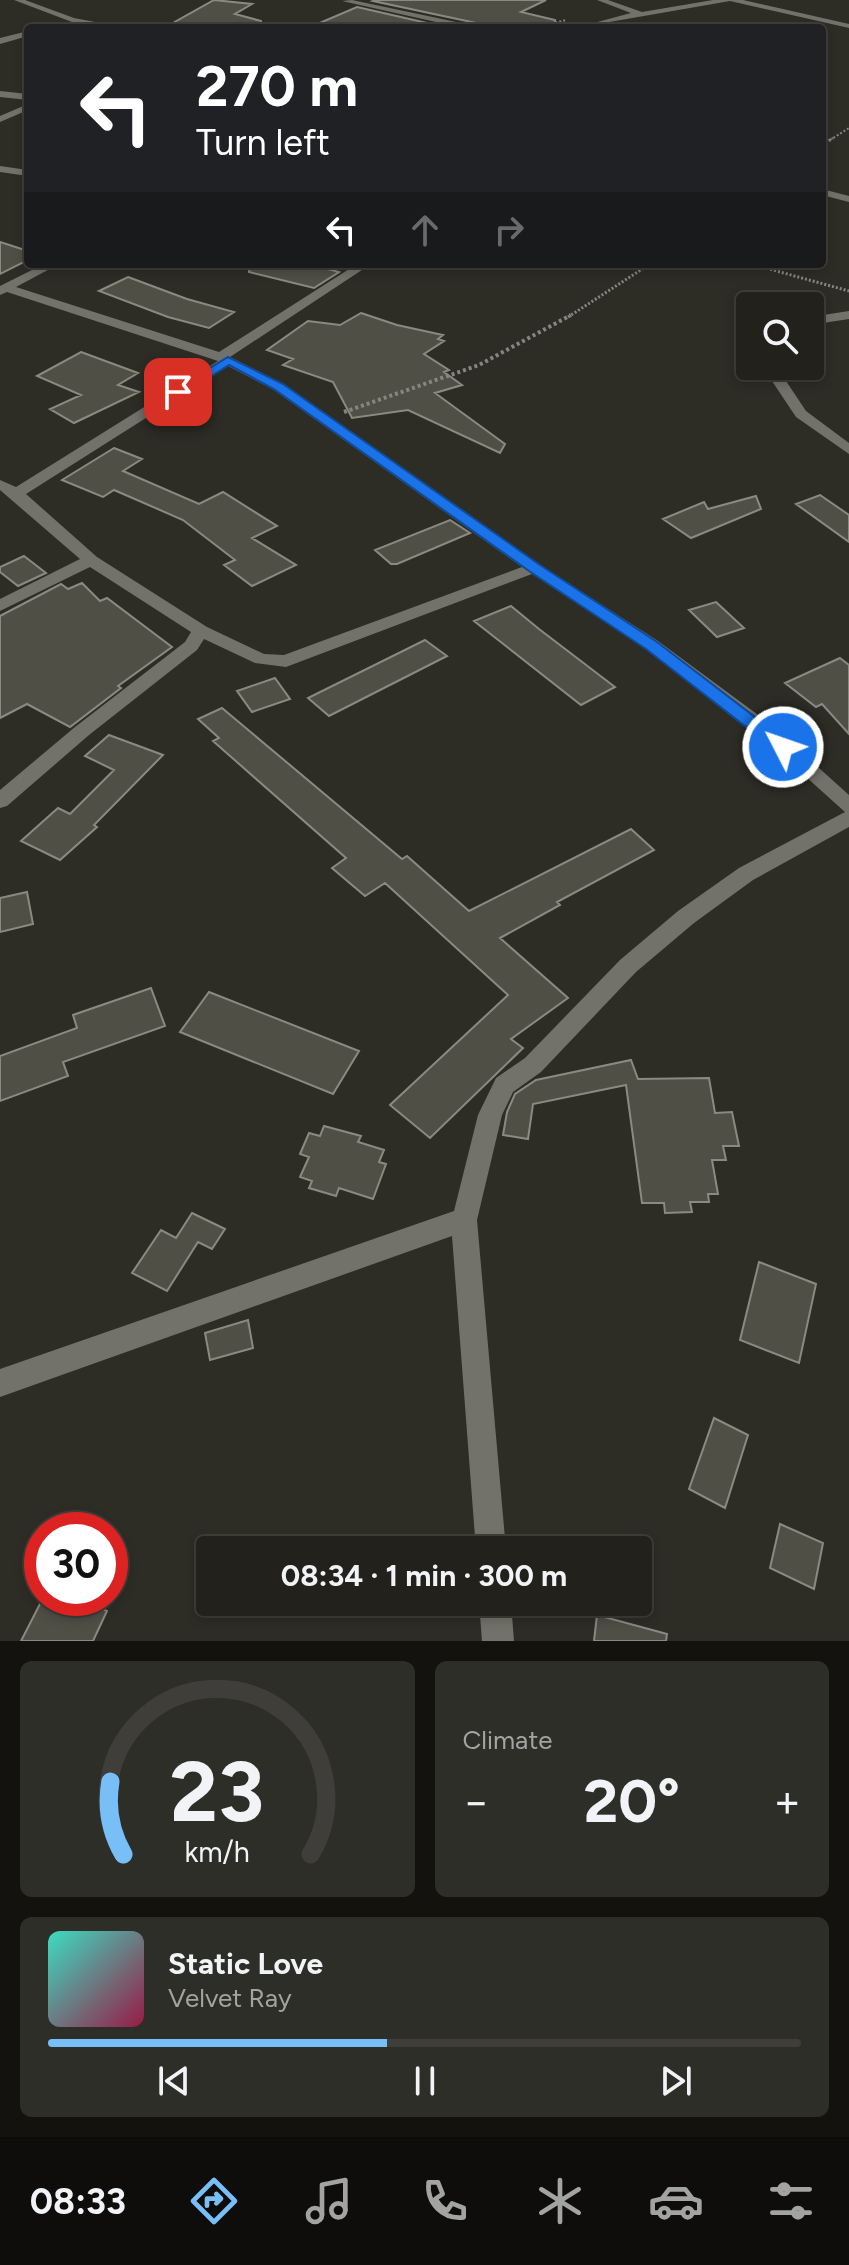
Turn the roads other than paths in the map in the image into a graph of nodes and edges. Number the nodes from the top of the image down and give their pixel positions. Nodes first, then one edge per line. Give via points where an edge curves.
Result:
1 (18, 0) edge
2 (601, 0) edge
3 (730, 0) edge
4 (346, 1) edge
5 (641, 14) junction
6 (72, 20) junction
7 (58, 24) dead end
8 (98, 24) edge
9 (456, 24) edge
10 (597, 24) edge
11 (846, 26) edge
12 (826, 32) edge
13 (24, 34) edge
14 (0, 41) edge
15 (0, 94) edge
16 (24, 97) edge
17 (24, 109) edge
18 (0, 119) edge
19 (0, 169) edge
20 (24, 172) edge
21 (826, 193) edge
22 (849, 199) edge
23 (45, 268) edge
24 (359, 268) edge
25 (3, 290) edge
26 (849, 315) edge
27 (824, 319) edge
28 (225, 359) junction
29 (778, 380) edge
30 (849, 450) edge
31 (0, 484) edge
32 (16, 493) junction
33 (91, 560) junction
34 (534, 568) junction
35 (0, 606) edge
36 (201, 631) junction
37 (0, 801) edge
38 (849, 806) edge
39 (849, 818) edge
40 (464, 1220) junction
41 (0, 1383) edge
42 (490, 1536) edge
43 (496, 1616) edge
44 (498, 1641) edge

1 - 6 street
2 - 5 street
3 - 5 street
3 - 11 street
4 - 9 street
5 - 10 street
6 - 7 street
6 - 8 street
11 - 12 street
13 - 14 street
15 - 16 street
17 - 18 street
19 - 20 street
21 - 22 street
23 - 25 street
24 - 28 street
25 - 28 street
26 - 27 street
28 - 32 street
28 - 34 street via 279,387
29 - 30 street via 801,414
31 - 32 street
32 - 33 street
33 - 35 street
33 - 36 street
34 - 36 street via 286,661 261,659
34 - 38 street via 652,645 762,727
36 - 37 street via 191,646
39 - 40 street via 746,874 686,917 628,966 533,1065 504,1085 490,1115
40 - 41 street
40 - 42 street
43 - 44 street

